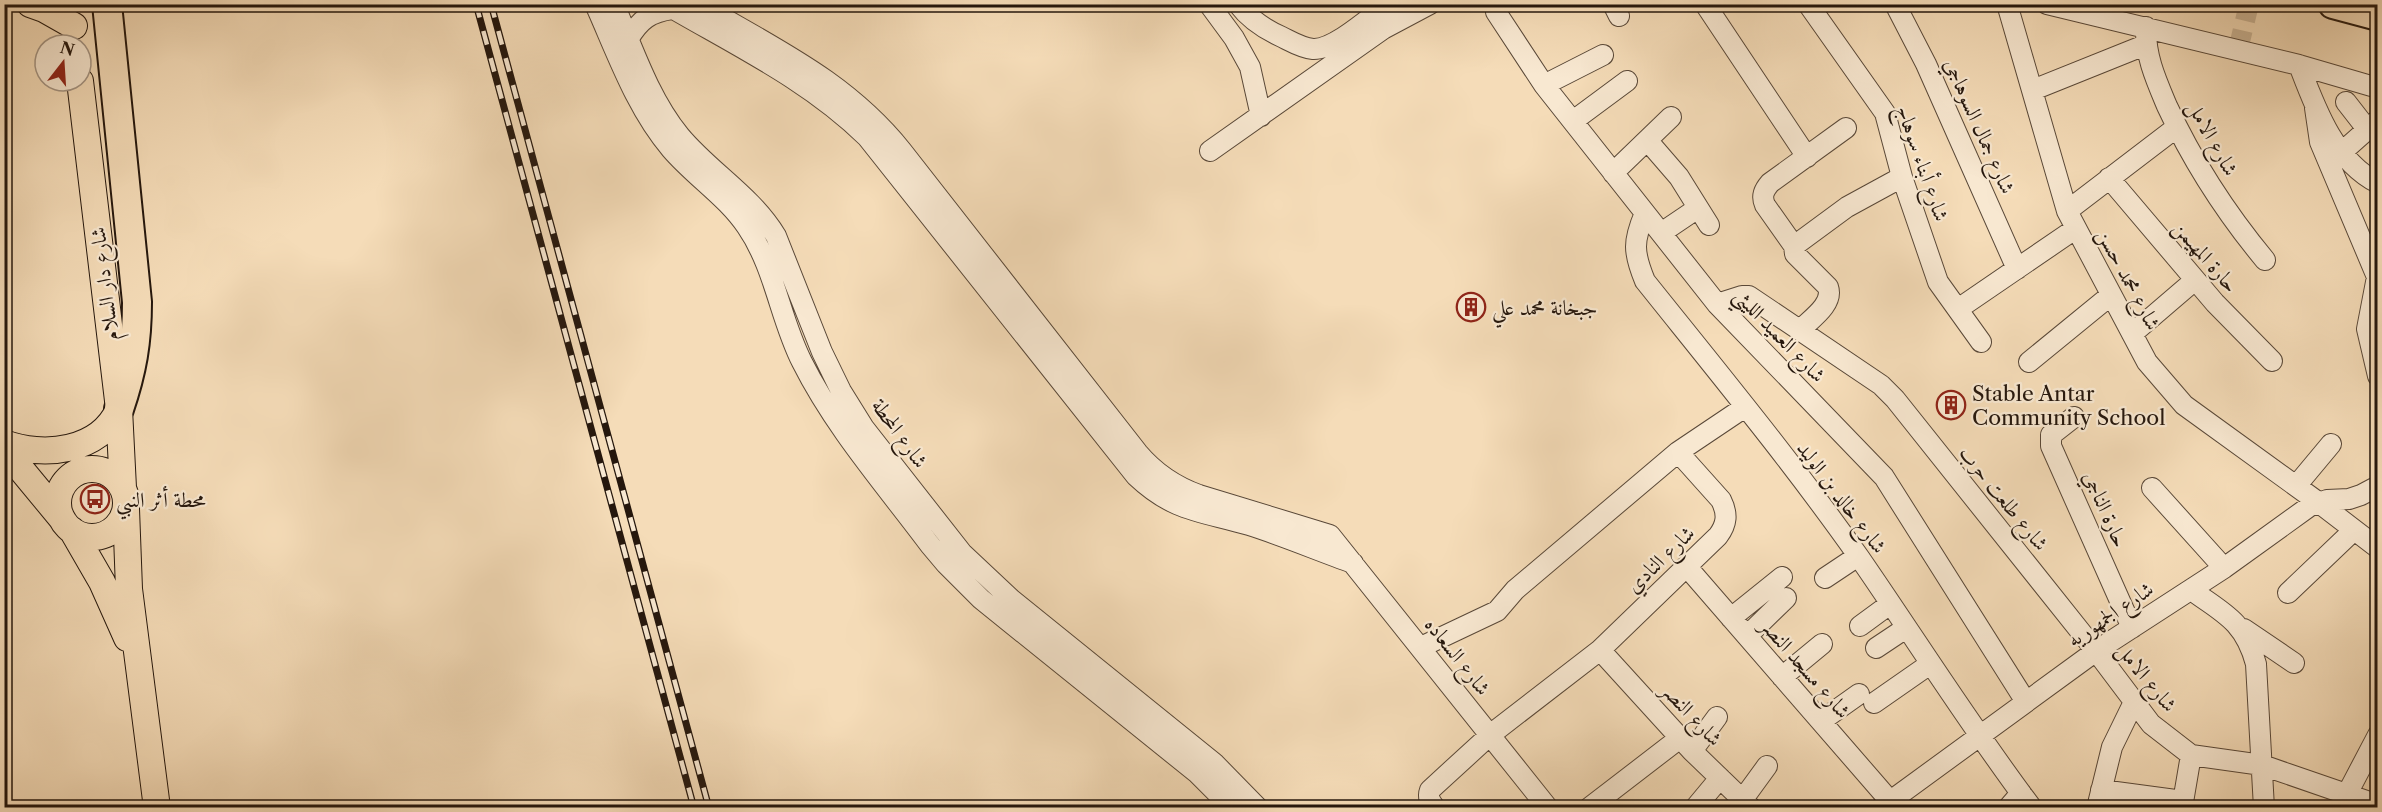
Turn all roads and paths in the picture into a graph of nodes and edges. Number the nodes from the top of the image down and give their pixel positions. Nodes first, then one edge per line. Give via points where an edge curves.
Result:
1 (30, 4) edge
2 (107, 4) edge
3 (594, 4) edge
4 (614, 4) edge
5 (699, 4) edge
6 (1209, 4) edge
7 (1238, 4) edge
8 (1388, 4) edge
9 (1430, 4) edge
10 (1705, 4) edge
11 (1808, 4) edge
12 (1895, 4) edge
13 (2007, 4) edge
14 (2047, 4) edge
15 (2333, 4) edge
16 (668, 7) edge
17 (1500, 7) edge
18 (2378, 16) edge
19 (1254, 22) junction
20 (73, 25) edge
21 (2145, 36) junction
22 (629, 38) junction
23 (1234, 38) junction
24 (1603, 55) dead end
25 (2299, 65) junction
26 (1627, 81) dead end
27 (1544, 85) junction
28 (2378, 88) edge
29 (2033, 90) junction
30 (81, 93) edge
31 (2346, 102) dead end
32 (2315, 108) junction
33 (1261, 116) junction
34 (1671, 117) dead end
35 (1573, 121) junction
36 (2372, 124) edge
37 (2177, 127) junction
38 (1846, 128) dead end
39 (1647, 140) junction
40 (1210, 151) dead end
41 (2342, 152) junction
42 (1807, 157) junction
43 (1614, 173) junction
44 (1902, 177) junction
45 (2109, 178) junction
46 (2378, 183) edge
47 (1698, 208) junction
48 (1645, 213) junction
49 (2071, 220) junction
50 (1709, 225) dead end
51 (1660, 233) junction
52 (1794, 246) junction
53 (2265, 260) dead end
54 (2017, 269) junction
55 (2195, 280) junction
56 (2111, 295) junction
57 (1717, 304) junction
58 (1958, 309) junction
59 (1800, 330) junction
60 (2132, 334) junction
61 (1981, 342) dead end
62 (2374, 345) edge
63 (2272, 361) dead end
64 (2029, 362) dead end
65 (2378, 376) edge
66 (1745, 406) junction
67 (119, 409) junction
68 (2074, 417) dead end
69 (4, 444) edge
70 (2331, 444) dead end
71 (1678, 452) junction
72 (12, 472) edge
73 (2296, 486) junction
74 (2378, 486) edge
75 (2152, 488) dead end
76 (125, 499) junction
77 (2318, 502) junction
78 (1251, 518) junction
79 (68, 525) junction
80 (2354, 530) junction
81 (2378, 548) edge
82 (1858, 556) junction
83 (1354, 564) junction
84 (1686, 567) junction
85 (2224, 568) junction
86 (1782, 577) dead end
87 (1825, 578) dead end
88 (2191, 590) junction
89 (2288, 593) dead end
90 (1786, 598) dead end
91 (1890, 604) junction
92 (1731, 618) junction
93 (2239, 625) junction
94 (1860, 626) dead end
95 (1905, 628) junction
96 (2133, 628) junction
97 (1747, 636) junction
98 (1822, 644) dead end
99 (1421, 647) junction
100 (1876, 648) dead end
101 (1600, 650) junction
102 (2096, 651) junction
103 (2294, 663) dead end
104 (1930, 664) junction
105 (141, 668) junction
106 (1782, 677) junction
107 (2026, 702) junction
108 (2134, 702) junction
109 (1717, 717) dead end
110 (1821, 721) junction
111 (1490, 735) junction
112 (2378, 735) edge
113 (1978, 737) junction
114 (1686, 744) junction
115 (2191, 755) junction
116 (2262, 765) junction
117 (1767, 766) dead end
118 (1720, 778) junction
119 (2347, 794) junction
120 (2099, 799) edge
121 (1747, 803) edge
122 (2020, 803) edge
123 (1885, 804) edge
124 (2182, 804) edge
125 (2378, 805) edge
126 (157, 807) edge
127 (1232, 807) edge
128 (1258, 807) edge
129 (1435, 807) edge
130 (1546, 807) edge
131 (1589, 807) edge
132 (1695, 807) edge
133 (2264, 807) edge

1 - 20 main road
2 - 67 highway via 137,302 137,339
3 - 127 street, شارع المحطة via 658,133 736,213 757,243 792,339 822,398 930,545 981,599 1197,773
4 - 22 street, شارع المحطة
5 - 78 street via 829,80 868,113 1153,469 1185,489
6 - 23 street
7 - 19 street
8 - 19 street via 1320,49 1304,47
9 - 33 street via 1383,29
10 - 42 street
11 - 44 street, شارع أبناء سوهاج via 1885,113
12 - 54 street, شارع جمال السوهاجي via 1926,64
13 - 29 street, شارع محمد حسن
14 - 21 street
15 - 18 highway
16 - 22 street via 644,18
16 - 78 street via 799,81 867,137 1148,487 1185,509
17 - 27 street, شارع العميد الليثي
19 - 23 street
21 - 25 street
21 - 29 street
21 - 37 street, شارع الامل via 2156,80
22 - 128 street, شارع المحطة via 670,123 766,219 841,391 864,428 947,536 994,585 1214,763
23 - 33 street via 1250,67
24 - 27 street
25 - 28 street
25 - 32 street
26 - 35 street
27 - 35 street, شارع العميد الليثي
29 - 49 street, شارع محمد حسن
30 - 67 main road, شارع دار السلام
31 - 36 street
32 - 41 street
32 - 62 street via 2320,142 2377,278 2367,329
33 - 40 street
34 - 39 street
35 - 43 street, شارع العميد الليثي
36 - 41 street
37 - 45 street
37 - 53 street, شارع الامل via 2209,184
38 - 42 street
39 - 43 street
39 - 47 street via 1679,177
41 - 46 street
42 - 52 street via 1770,183 1762,199
43 - 48 street, شارع العميد الليثي
44 - 52 street via 1848,207
44 - 58 street, شارع أبناء سوهاج via 1938,282
45 - 49 street
45 - 55 street, حارة المهيمن
47 - 50 street
47 - 51 street
48 - 51 street, شارع العميد الليثي
48 - 66 street, شارع خالد بن الوليد via 1636,235 1636,258 1645,281
49 - 54 street
49 - 56 street, شارع محمد حسن
51 - 57 street, شارع العميد الليثي
52 - 59 street via 1795,254 1830,292 1826,303
54 - 58 street
55 - 60 street
55 - 63 street, حارة المهيمن
56 - 60 street, شارع محمد حسن
56 - 64 street
57 - 59 street, شارع طلعت حرب via 1749,296
57 - 107 street, شارع العميد الليثي via 1884,477
58 - 61 street, شارع أبناء سوهاج
59 - 102 street, شارع طلعت حرب via 1881,385 1895,399
60 - 73 street, شارع محمد حسن via 2147,362 2184,405
62 - 65 street
66 - 71 street
66 - 82 street, شارع خالد بن الوليد
67 - 69 main road via 97,434 72,447 44,452
67 - 76 main road, شارع دار السلام
68 - 96 street, حارة الناجي via 2052,435 2051,446
69 - 72 main road, شارع دار السلام
70 - 73 street
71 - 84 street, شارع النادي via 1721,501 1727,519 1718,536
71 - 99 street via 1515,590 1497,611
72 - 79 main road, شارع دار السلام
73 - 77 street, شارع محمد حسن
74 - 77 street, شارع الجمهوريه via 2349,499
75 - 85 street
76 - 79 main road via 119,524 105,534 88,537
76 - 79 main road via 112,475 97,469 80,471 61,488 58,504
76 - 105 main road, شارع دار السلام via 129,589
77 - 80 street, شارع محمد حسن
77 - 85 street, شارع الجمهوريه
78 - 83 street
78 - 83 street, شارع السعاده via 1330,535
79 - 105 main road, شارع دار السلام via 118,615
80 - 81 street, شارع محمد حسن
80 - 89 street
82 - 87 street
82 - 91 street, شارع خالد بن الوليد
83 - 99 street, شارع السعاده
84 - 92 street, شارع مسجد النصر
84 - 101 street, شارع النادي
85 - 88 street, شارع الجمهوريه
86 - 92 street
88 - 93 street
88 - 96 street, شارع الجمهوريه
90 - 97 street
91 - 94 street
91 - 95 street, شارع خالد بن الوليد
92 - 97 street, شارع مسجد النصر
93 - 103 street
93 - 116 street via 2256,664
95 - 100 street
95 - 104 street, شارع خالد بن الوليد
96 - 102 street, شارع الجمهوريه
97 - 106 street, شارع مسجد النصر
98 - 106 street
99 - 111 street, شارع السعاده
101 - 111 street, شارع النادي
101 - 114 street, شارع النصر
102 - 107 street, شارع الجمهوريه
102 - 108 street, شارع الامل
104 - 110 street
104 - 113 street, شارع خالد بن الوليد
105 - 126 main road, شارع دار السلام
106 - 110 street, شارع مسجد النصر
107 - 113 street, شارع الجمهوريه
108 - 115 street, شارع الامل via 2151,724
108 - 120 street via 2112,747
109 - 114 street
110 - 123 street, شارع مسجد النصر
111 - 129 street, شارع النادي via 1430,790 1429,800
111 - 130 street, شارع السعاده
112 - 119 street
113 - 122 street, شارع خالد بن الوليد
113 - 123 street, شارع الجمهوريه
114 - 118 street, شارع النصر
114 - 131 street
115 - 116 street, شارع الامل
115 - 124 street
116 - 119 street, شارع الامل
116 - 133 street
117 - 121 street
118 - 121 street, شارع النصر
118 - 132 street
119 - 125 street, شارع الامل
120 - 124 street

